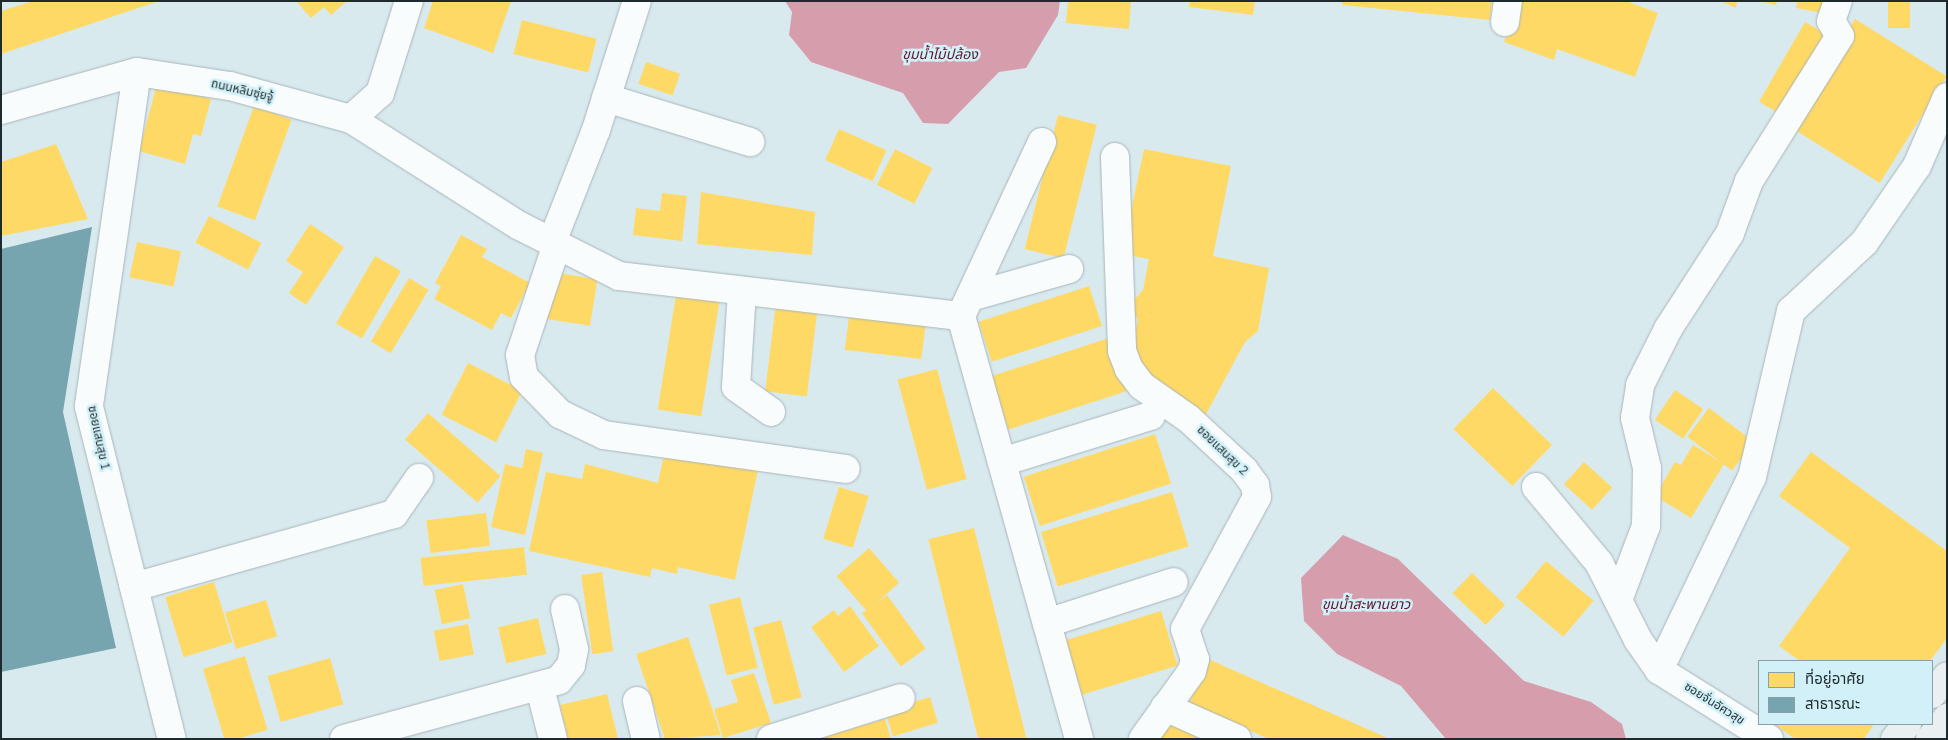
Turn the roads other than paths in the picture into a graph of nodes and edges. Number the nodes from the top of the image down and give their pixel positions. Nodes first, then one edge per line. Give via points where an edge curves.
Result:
1 (409, 1) edge
2 (637, 1) edge
3 (1834, 11) edge
4 (137, 72) junction
5 (1947, 97) edge
6 (606, 98) junction
7 (1, 110) edge
8 (352, 119) junction
9 (750, 142) dead end
10 (1042, 142) dead end
11 (1115, 156) dead end
12 (554, 243) junction
13 (1069, 269) dead end
14 (742, 291) junction
15 (966, 306) junction
16 (770, 412) dead end
17 (1151, 416) dead end
18 (1002, 462) junction
19 (846, 469) dead end
20 (419, 478) dead end
21 (1536, 487) dead end
22 (1174, 582) dead end
23 (134, 587) junction
24 (1618, 600) junction
25 (565, 609) dead end
26 (1047, 623) junction
27 (1660, 670) junction
28 (1947, 676) edge
29 (540, 688) junction
30 (1933, 692) edge
31 (1933, 694) edge
32 (902, 698) dead end
33 (637, 701) dead end
34 (1947, 706) edge
35 (1165, 708) junction
36 (1947, 718) edge
37 (1906, 725) edge
38 (172, 739) edge
39 (344, 739) edge
40 (553, 739) edge
41 (646, 739) edge
42 (771, 739) edge
43 (1079, 739) edge
44 (1143, 739) edge
45 (1238, 739) edge
46 (1770, 739) edge
47 (1895, 739) edge
48 (1930, 739) edge

1 - 8 street via 380,92
2 - 6 street
3 - 24 street via 1840,36 1748,181 1730,233 1668,329 1640,384 1635,418 1647,468 1646,526
4 - 7 street, ถนนหลิมซุ่ยจู้
4 - 8 street, ถนนหลิมซุ่ยจู้ via 230,86
4 - 23 street, ซอยแสนสุข 1 via 89,406
5 - 27 street via 1917,166 1864,243 1791,311 1752,477
6 - 9 street
6 - 12 street
8 - 12 street, ถนนหลิมซุ่ยจู้
10 - 15 street
11 - 35 street, ซอยแสนสุข 2 via 1122,351 1129,368 1142,386 1189,419 1256,485 1257,497 1185,629 1195,659 1192,671
12 - 14 street, ถนนหลิมซุ่ยจู้ via 619,276
12 - 19 street via 520,355 524,377 560,414 604,435
13 - 15 street
14 - 15 street, ถนนหลิมซุ่ยจู้
14 - 16 street via 736,387
15 - 18 street
17 - 18 street
18 - 26 street
20 - 23 street via 394,514
21 - 24 street via 1582,538
22 - 26 street
23 - 38 street, ซอยแสนสุข 1
24 - 27 street
25 - 29 street via 574,649 571,665 560,680
26 - 43 street
27 - 46 street, ซอยจั่นอัศวสุข
28 - 30 main road
29 - 39 street
29 - 40 street
31 - 34 street
32 - 42 street
33 - 41 street
35 - 44 street, ซอยแสนสุข 2
35 - 45 street
36 - 48 main road
37 - 47 main road

